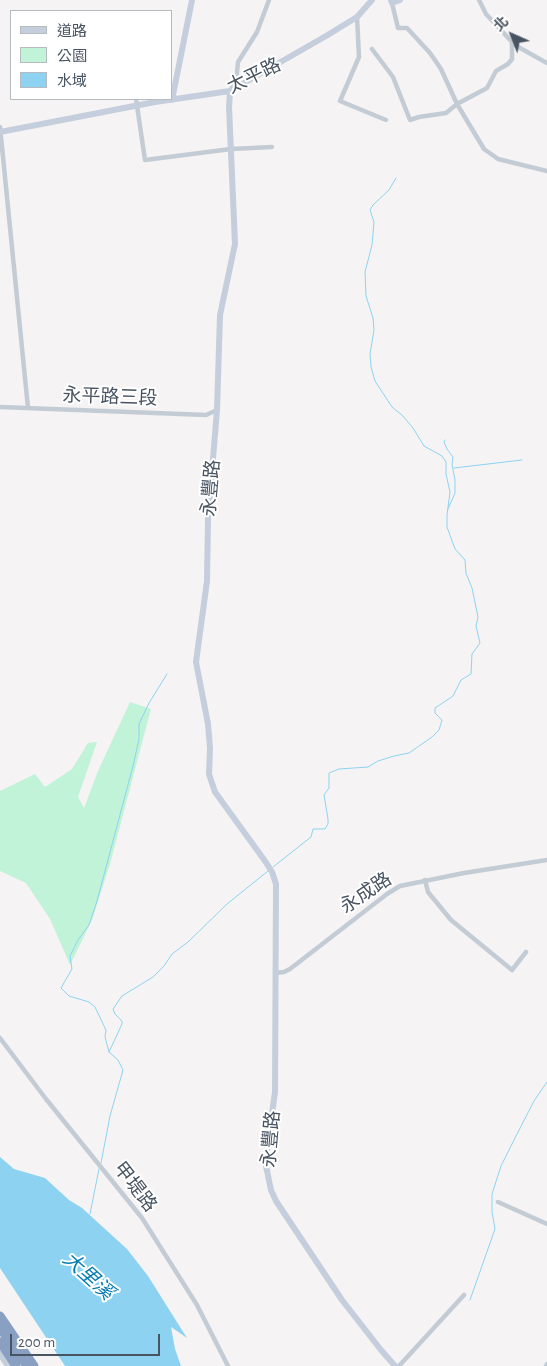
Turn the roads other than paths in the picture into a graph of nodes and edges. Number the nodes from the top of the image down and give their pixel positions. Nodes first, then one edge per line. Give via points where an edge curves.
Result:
1 (192, 0) edge
2 (269, 0) edge
3 (372, 0) edge
4 (400, 0) edge
5 (479, 0) edge
6 (391, 2) edge
7 (357, 17) junction
8 (513, 44) junction
9 (372, 48) dead end
10 (547, 63) edge
11 (230, 91) junction
12 (136, 100) edge
13 (172, 100) junction
14 (457, 104) junction
15 (138, 106) junction
16 (386, 120) dead end
17 (0, 127) edge
18 (0, 132) edge
19 (272, 147) dead end
20 (231, 149) junction
21 (547, 171) edge
22 (0, 408) edge
23 (28, 408) junction
24 (217, 410) junction
25 (547, 860) edge
26 (425, 880) junction
27 (526, 952) dead end
28 (276, 973) junction
29 (0, 1038) edge
30 (498, 1202) dead end
31 (547, 1224) edge
32 (464, 1295) dead end
33 (0, 1316) edge
34 (0, 1324) edge
35 (0, 1328) edge
36 (0, 1342) edge
37 (0, 1354) edge
38 (8, 1366) edge
39 (16, 1366) edge
40 (26, 1366) edge
41 (32, 1366) edge
42 (228, 1366) edge
43 (397, 1366) edge

1 - 13 street
2 - 11 street via 257,32 238,62 236,82
3 - 7 street, 太平路
4 - 6 street
5 - 8 street via 486,14
6 - 14 street via 398,28 407,28 427,49
7 - 11 street, 太平路
7 - 16 street via 359,57 340,101
8 - 10 street
8 - 14 street via 510,62 496,72 490,86
9 - 14 street via 393,77 410,120 446,113
11 - 13 street, 太平路
11 - 20 street, 永豐路
12 - 15 street
13 - 15 street, 太平路
14 - 21 street via 484,149 498,159
15 - 18 street, 太平路
15 - 20 street via 145,160
17 - 18 street
18 - 23 street
19 - 20 street
20 - 24 street, 永豐路 via 235,244 220,315
22 - 23 street, 永平路三段
23 - 24 street, 永平路三段 via 206,415
24 - 28 street, 永豐路 via 208,519 207,581 196,667 208,724 212,787 270,869 276,892
25 - 26 street, 永成路
26 - 27 street via 428,892 451,920 512,970
26 - 28 street, 永成路 via 394,889 290,969
28 - 43 street, 永豐路 via 274,1104 266,1166 271,1190 342,1300
29 - 42 street, 甲堤路 via 142,1218 212,1331
30 - 31 street
32 - 43 street
33 - 41 highway
34 - 41 street
35 - 40 highway
36 - 39 highway
37 - 38 street

